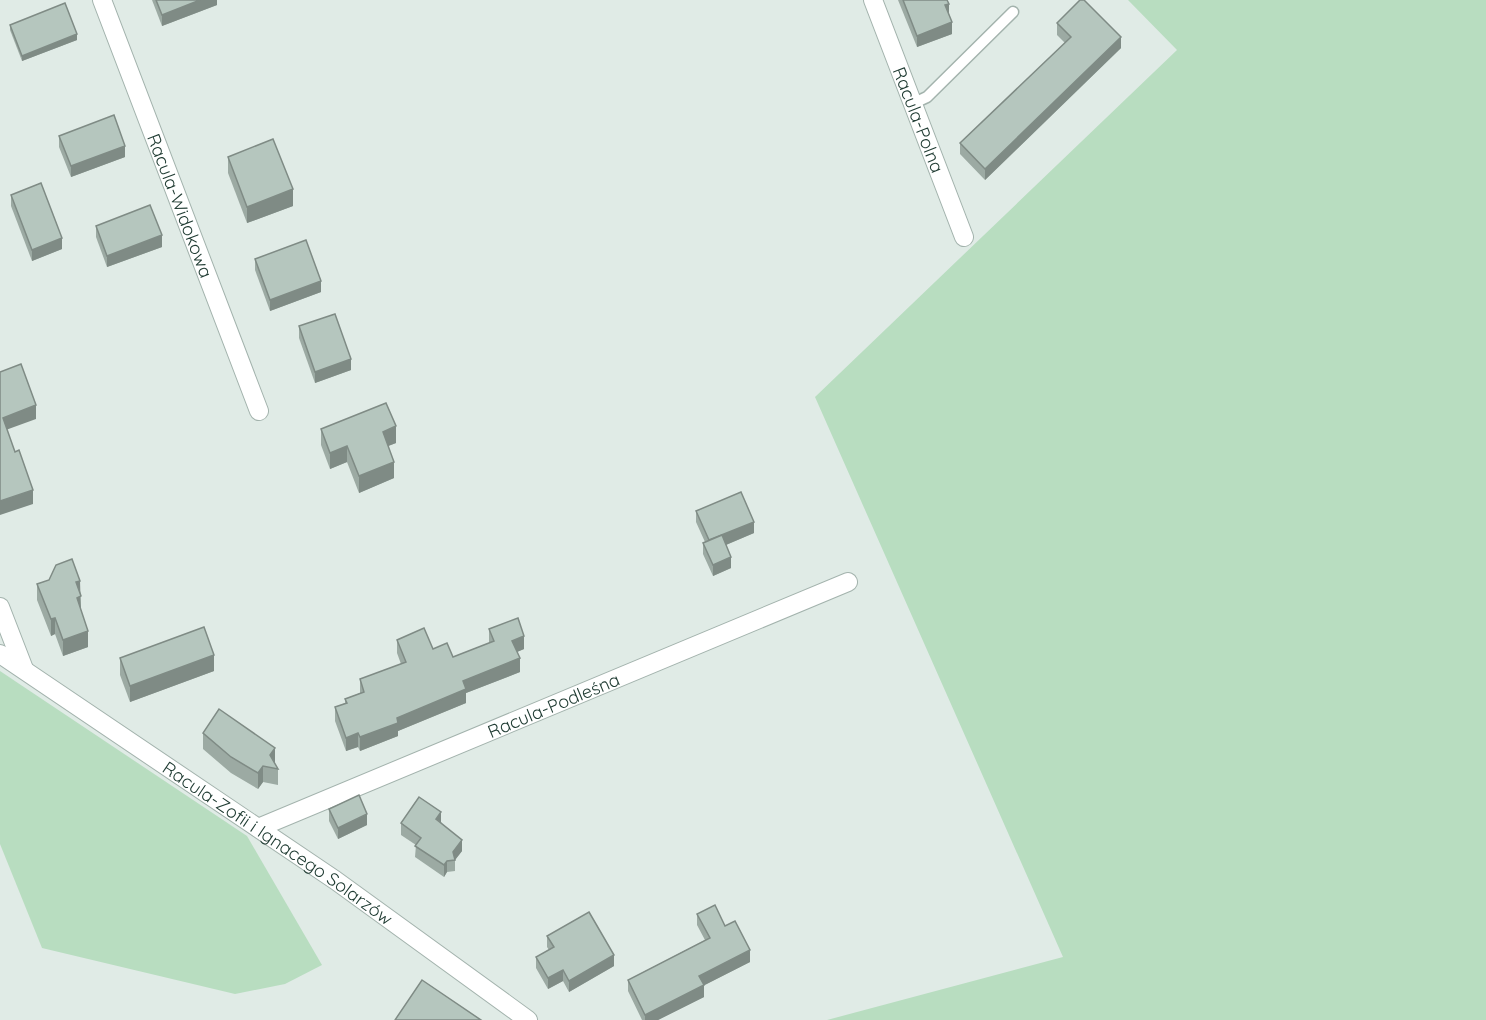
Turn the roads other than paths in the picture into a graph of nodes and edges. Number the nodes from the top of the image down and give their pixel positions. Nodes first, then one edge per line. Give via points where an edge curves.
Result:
1 (102, 0) edge
2 (873, 0) edge
3 (1013, 12) dead end
4 (912, 104) junction
5 (963, 237) dead end
6 (259, 411) dead end
7 (848, 582) dead end
8 (0, 608) edge
9 (0, 654) edge
10 (24, 669) junction
11 (258, 828) junction
12 (528, 1020) edge

1 - 6 street, Racula-Widokowa
2 - 4 street, Racula-Polna
3 - 4 lane via 927,97
4 - 5 street, Racula-Polna
7 - 11 street, Racula-Podleśna
8 - 10 street
9 - 10 street, Racula-Zofii i Ignacego Solarzów
10 - 11 street, Racula-Zofii i Ignacego Solarzów
11 - 12 street, Racula-Zofii i Ignacego Solarzów

